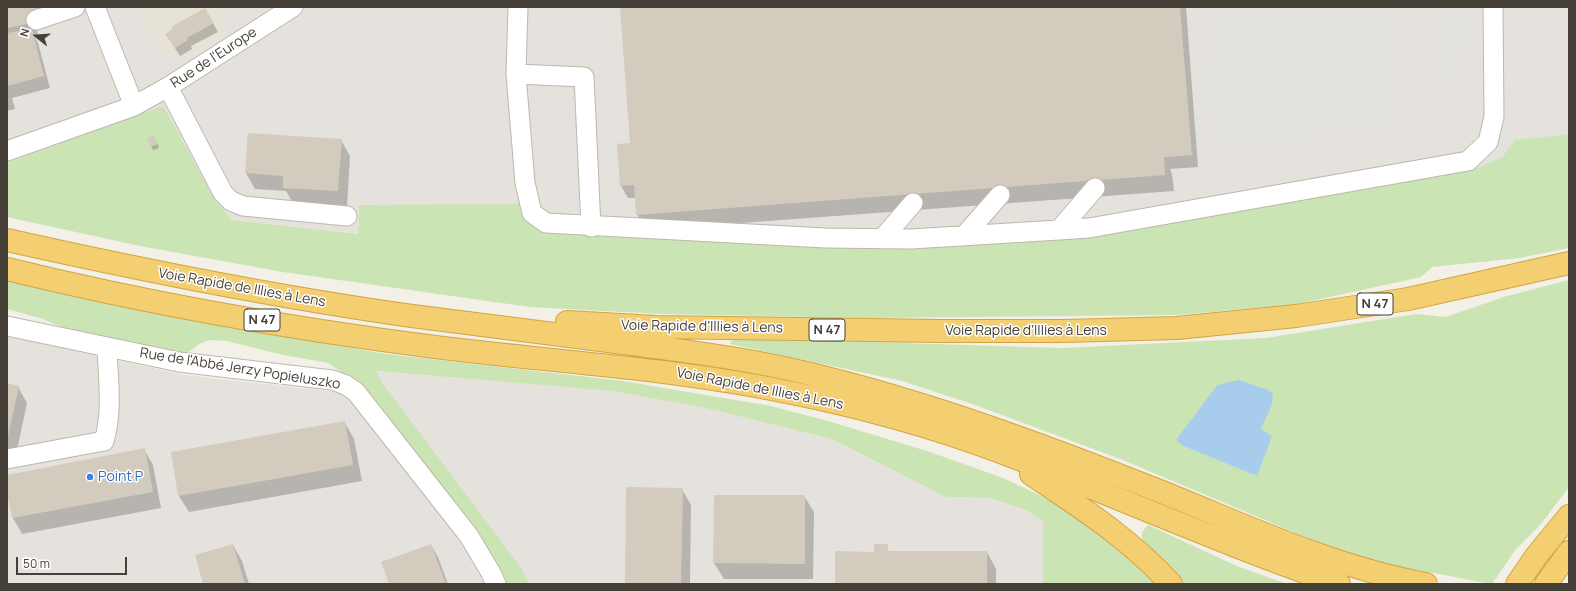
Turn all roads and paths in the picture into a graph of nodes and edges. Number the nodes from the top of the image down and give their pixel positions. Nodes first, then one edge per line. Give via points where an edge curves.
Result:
1 (75, 7) edge
2 (95, 7) edge
3 (293, 7) edge
4 (518, 7) edge
5 (1493, 7) edge
6 (36, 20) dead end
7 (516, 74) junction
8 (168, 87) junction
9 (134, 106) junction
10 (7, 151) edge
11 (1095, 188) dead end
12 (1000, 195) dead end
13 (913, 203) dead end
14 (347, 216) dead end
15 (591, 227) junction
16 (1059, 230) junction
17 (964, 236) junction
18 (882, 239) junction
19 (7, 240) edge
20 (1569, 263) edge
21 (7, 269) edge
22 (478, 324) junction
23 (7, 326) edge
24 (107, 348) junction
25 (995, 450) junction
26 (7, 459) edge
27 (1569, 516) edge
28 (1567, 554) edge
29 (496, 584) edge
30 (1171, 584) edge
31 (1339, 584) edge
32 (1426, 584) edge
33 (1517, 584) edge
34 (1546, 584) edge

1 - 6 street
2 - 9 street
3 - 8 street, Rue de l'Europe
4 - 7 street
5 - 16 street via 1494,117 1488,142 1468,161 1089,228
7 - 15 street via 525,183 532,213 546,223
7 - 15 street via 584,77
8 - 9 street, Rue de l'Europe
8 - 14 street via 223,193 230,201 243,206
9 - 10 street, Rue de l'Europe
11 - 16 street
12 - 17 street
13 - 18 street
15 - 18 street
16 - 17 street
17 - 18 street
19 - 22 highway, Voie Rapide de Illies à Lens / N 47 via 231,286 355,308
20 - 22 highway, Voie Rapide d’Illies à Lens / N 47 via 1400,300 1288,317 1177,328 1013,332 761,329 599,324 517,317
21 - 25 highway, Voie Rapide de Illies à Lens / N 47 via 182,306 300,327 437,347 703,376 863,410
22 - 32 highway, Voie Rapide de Illies à Lens via 718,356 805,372 892,396 1036,443 1314,555 1374,573
23 - 24 street, Rue de l'Abbé Jerzy Popieluszko
24 - 26 street via 109,412 104,441
24 - 29 street, Rue de l'Abbé Jerzy Popieluszko via 186,363 332,380 346,385 356,392 469,536
25 - 30 highway via 1118,533 1148,558
25 - 31 highway, N 47
27 - 33 highway
28 - 34 highway

